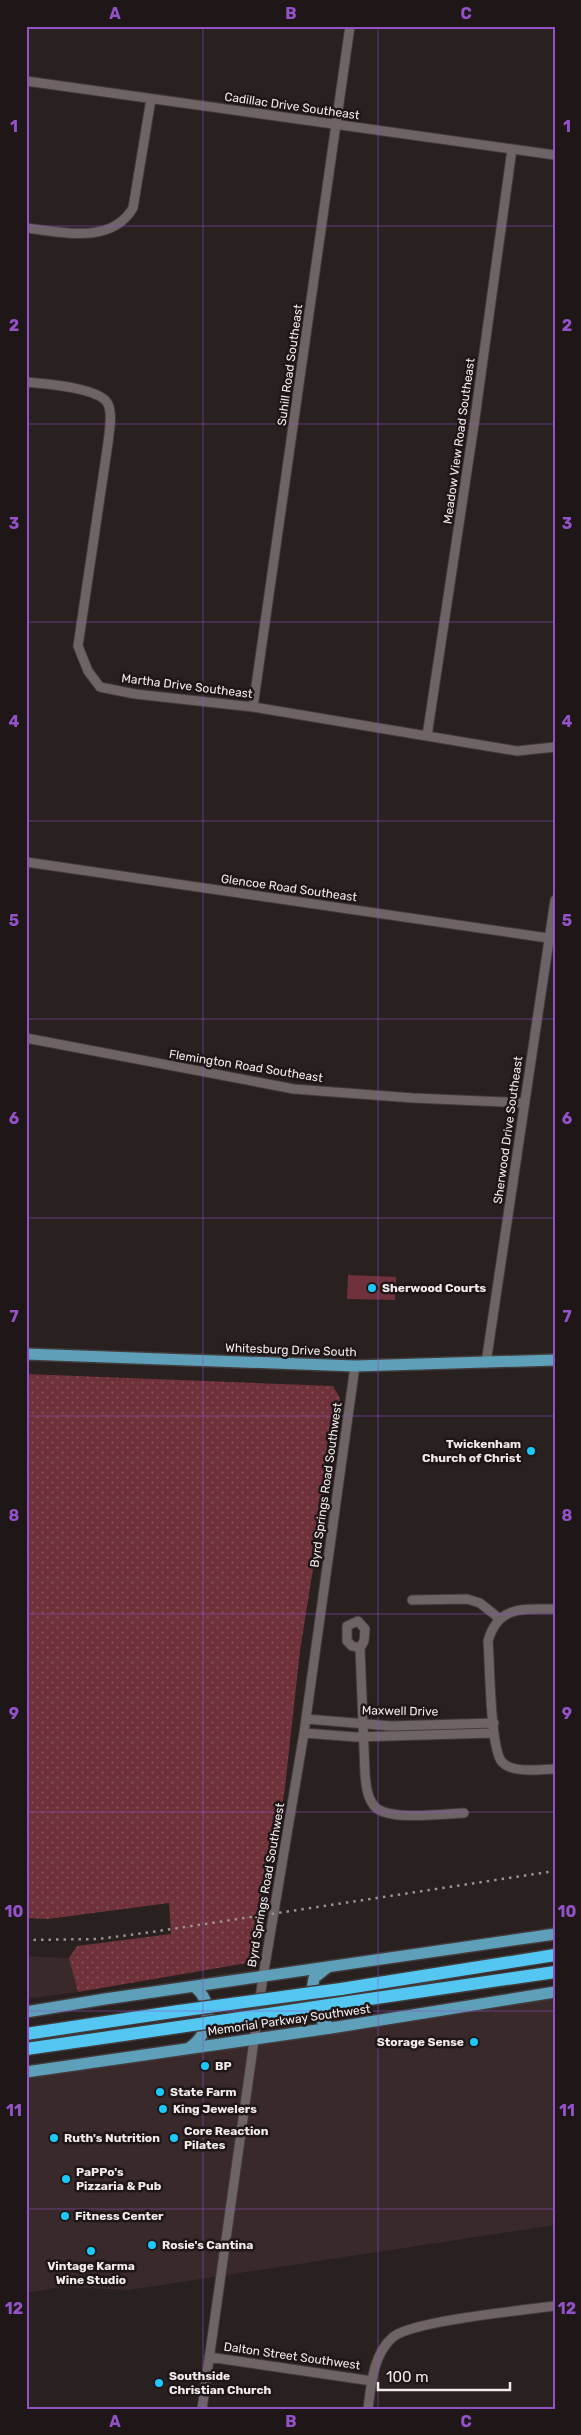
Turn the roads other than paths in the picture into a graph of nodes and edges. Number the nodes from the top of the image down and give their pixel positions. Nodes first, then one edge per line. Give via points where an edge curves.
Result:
1 (350, 26) edge
2 (26, 81) edge
3 (151, 99) junction
4 (337, 124) junction
5 (512, 149) junction
6 (555, 156) edge
7 (26, 228) edge
8 (26, 382) edge
9 (253, 707) junction
10 (427, 736) junction
11 (555, 747) edge
12 (26, 862) edge
13 (555, 900) edge
14 (548, 938) junction
15 (26, 1038) edge
16 (524, 1103) junction
17 (26, 1354) edge
18 (555, 1360) edge
19 (486, 1364) junction
20 (355, 1366) junction
21 (412, 1600) dead end
22 (555, 1609) edge
23 (500, 1619) junction
24 (360, 1648) dead end
25 (306, 1719) junction
26 (494, 1723) junction
27 (363, 1724) junction
28 (493, 1732) junction
29 (304, 1733) junction
30 (363, 1736) junction
31 (555, 1768) edge
32 (464, 1813) dead end
33 (555, 1934) edge
34 (555, 1956) edge
35 (329, 1966) junction
36 (555, 1972) edge
37 (263, 1976) junction
38 (196, 1986) junction
39 (555, 1992) edge
40 (26, 2012) edge
41 (331, 2028) junction
42 (26, 2034) edge
43 (256, 2038) junction
44 (26, 2049) edge
45 (188, 2049) junction
46 (26, 2072) edge
47 (555, 2306) edge
48 (209, 2357) junction
49 (372, 2381) junction
50 (202, 2409) edge
51 (368, 2409) edge

1 - 4 street, Suhill Road Southeast
2 - 3 street, Cadillac Drive Southeast
3 - 4 street, Cadillac Drive Southeast
3 - 7 street via 133,208 126,220 99,233
4 - 5 street, Cadillac Drive Southeast
4 - 9 street, Suhill Road Southeast
5 - 6 street, Cadillac Drive Southeast
5 - 10 street, Meadow View Road Southeast
8 - 9 street, Martha Drive Southeast via 87,391 108,403 108,443 78,646 88,671 100,687
9 - 10 street, Martha Drive Southeast
10 - 11 street, Martha Drive Southeast via 517,751
12 - 14 street, Glencoe Road Southeast
13 - 14 street, Sherwood Drive Southeast
14 - 16 street, Sherwood Drive Southeast
15 - 16 street, Flemington Road Southeast via 294,1089
16 - 19 street, Sherwood Drive Southeast
17 - 20 main road, Whitesburg Drive South
18 - 19 main road, Whitesburg Drive South
19 - 20 main road, Whitesburg Drive South
20 - 25 street, Byrd Springs Road Southwest
21 - 23 street via 467,1599 480,1603
22 - 23 street via 510,1612
23 - 26 street via 492,1628 488,1641
24 - 27 street
25 - 27 street, Maxwell Drive
25 - 29 street, Byrd Springs Road Southwest
26 - 27 street, Maxwell Drive
26 - 28 street
27 - 30 street
28 - 30 street
28 - 31 street via 502,1762 510,1767
29 - 30 street
29 - 37 street, Byrd Springs Road Southwest
30 - 32 street via 368,1794 375,1807 389,1815
33 - 35 main road
34 - 42 highway, Memorial Parkway Southwest, bridge
35 - 37 main road
35 - 41 main road via 314,1978 312,1999 319,2018
36 - 44 highway, Memorial Parkway Southwest, bridge
37 - 38 main road
37 - 43 street, Byrd Springs Road Southwest
38 - 40 main road
38 - 45 main road via 204,1994 207,2022 200,2041
39 - 41 main road, Memorial Parkway Southwest
41 - 43 main road, Memorial Parkway Southwest
43 - 45 main road, Memorial Parkway Southwest
43 - 48 street, Byrd Springs Road Southwest
45 - 46 main road, Memorial Parkway Southwest
47 - 49 street via 417,2326 393,2337 381,2352
48 - 49 street, Dalton Street Southwest
48 - 50 street, Byrd Springs Road Southwest
49 - 51 street

